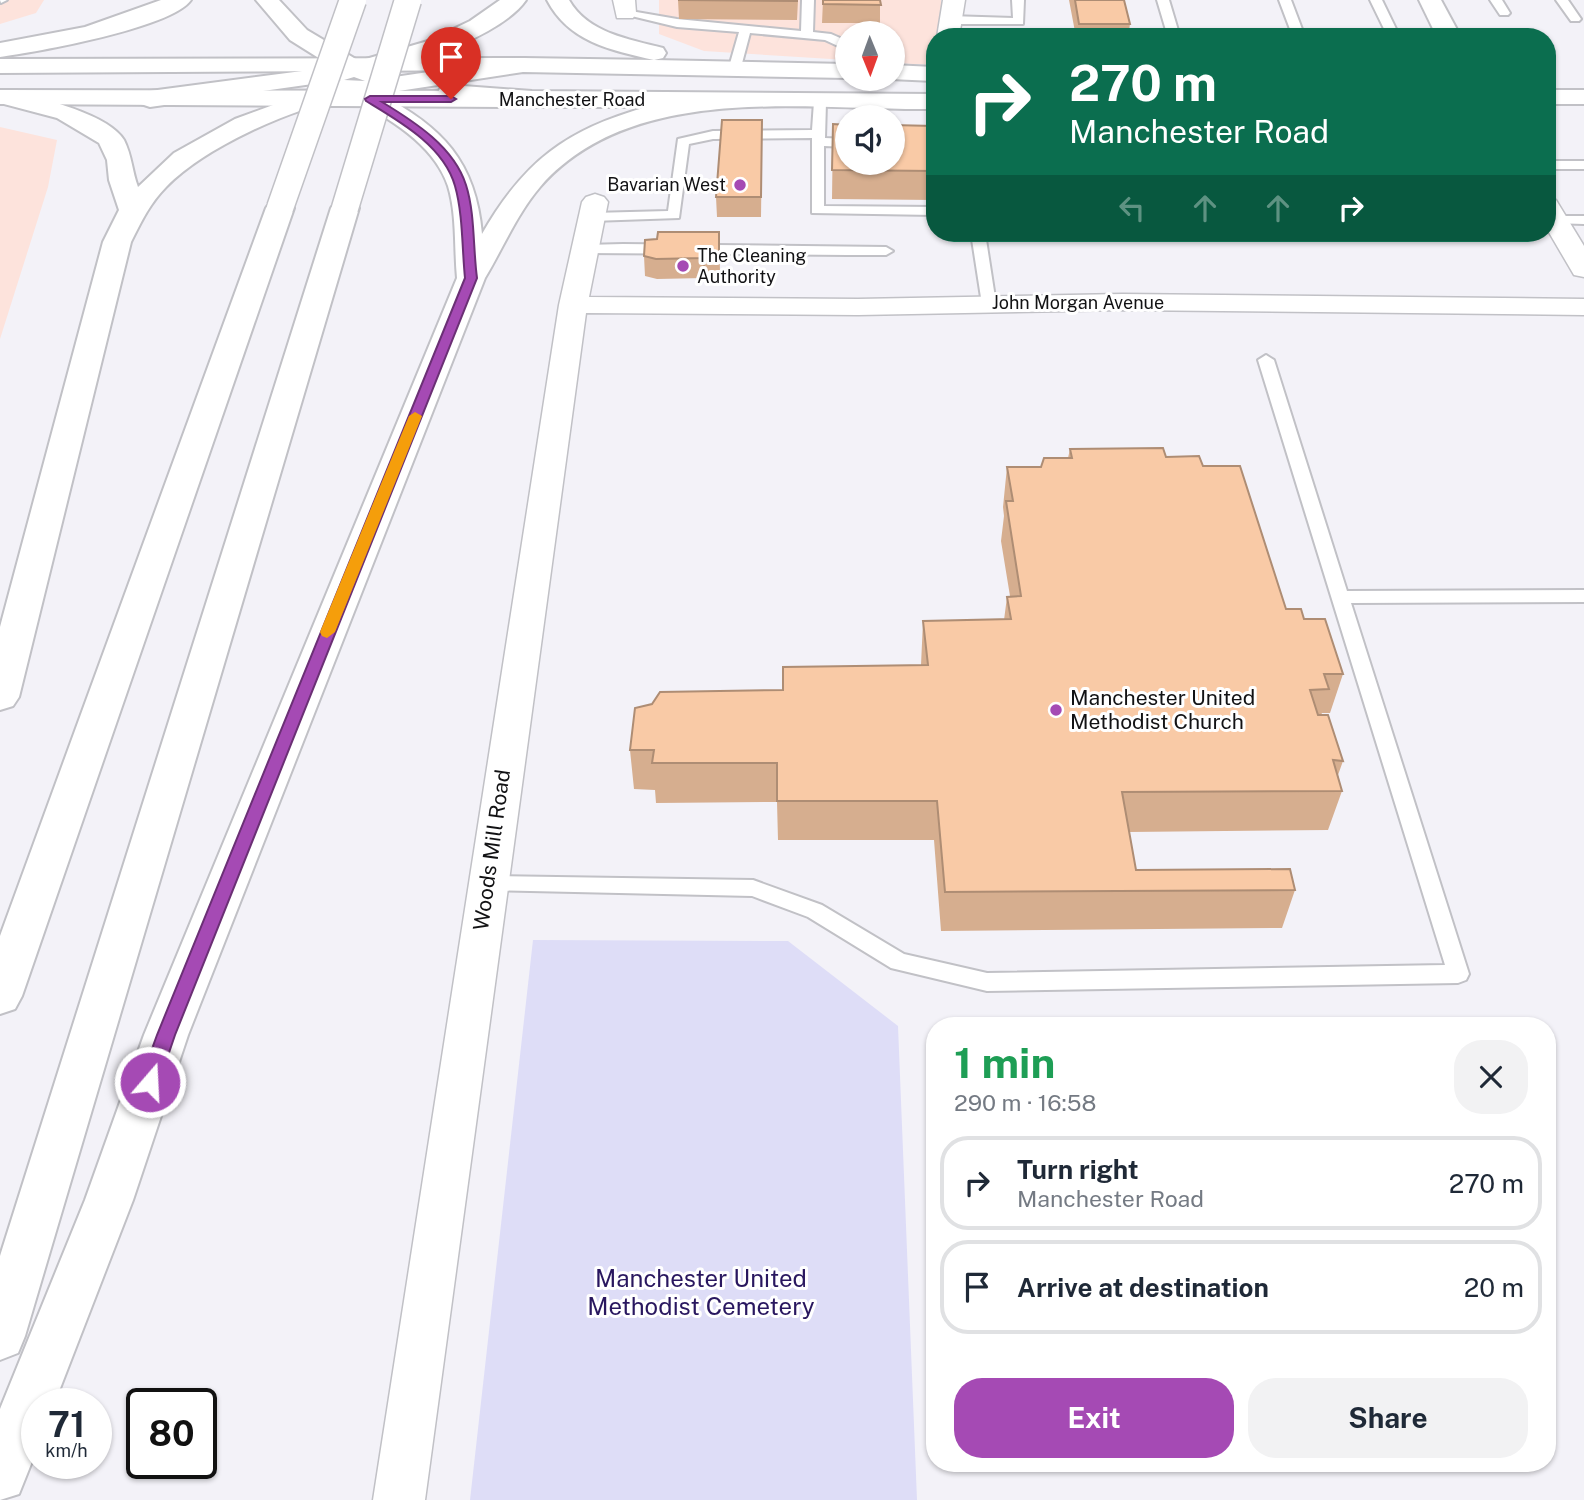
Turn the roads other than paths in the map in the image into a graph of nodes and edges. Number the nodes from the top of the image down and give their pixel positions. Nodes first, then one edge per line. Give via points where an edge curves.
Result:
1 (180, 0) edge
2 (267, 0) edge
3 (353, 0) edge
4 (408, 0) edge
5 (515, 0) edge
6 (558, 0) edge
7 (808, 0) edge
8 (1018, 0) edge
9 (1163, 0) edge
10 (1284, 0) edge
11 (1376, 0) edge
12 (1430, 0) edge
13 (1496, 0) edge
14 (1563, 0) edge
15 (625, 7) edge
16 (1504, 13) dead end
17 (951, 19) edge
18 (1575, 19) dead end
19 (1171, 28) edge
20 (1295, 28) edge
21 (1390, 28) edge
22 (1444, 28) edge
23 (746, 29) junction
24 (807, 35) junction
25 (835, 42) edge
26 (0, 50) edge
27 (262, 64) junction
28 (0, 66) edge
29 (708, 66) junction
30 (735, 67) junction
31 (835, 71) edge
32 (390, 73) junction
33 (905, 73) edge
34 (926, 74) edge
35 (356, 81) junction
36 (316, 88) junction
37 (3, 97) edge
38 (1556, 97) edge
39 (1584, 97) edge
40 (532, 99) junction
41 (710, 101) junction
42 (820, 102) junction
43 (926, 102) edge
44 (818, 138) junction
45 (835, 141) edge
46 (1556, 164) edge
47 (1584, 165) edge
48 (133, 210) junction
49 (926, 211) edge
50 (1556, 214) edge
51 (1584, 220) edge
52 (1556, 221) edge
53 (591, 223) junction
54 (979, 242) edge
55 (886, 251) dead end
56 (1583, 267) edge
57 (471, 278) junction
58 (989, 304) junction
59 (573, 305) junction
60 (1584, 307) edge
61 (1266, 360) dead end
62 (1584, 596) edge
63 (1340, 597) junction
64 (0, 697) edge
65 (488, 884) junction
66 (0, 996) edge
67 (0, 1336) edge
68 (0, 1475) edge
69 (399, 1500) edge

1 - 26 main road via 105,30
2 - 35 main road via 301,40
3 - 66 main road, bridge
4 - 67 main road, bridge
5 - 32 main road via 497,16
6 - 29 main road via 579,28 609,41
7 - 24 lane
8 - 17 lane via 1019,22
9 - 19 lane
10 - 20 lane
11 - 21 lane
12 - 22 main road
13 - 16 lane
14 - 18 lane
15 - 23 lane via 677,23
23 - 24 lane
23 - 30 lane
24 - 25 lane
27 - 28 main road, Manchester Road
27 - 35 main road, Manchester Road
27 - 36 main road
29 - 30 main road, Manchester Road
29 - 32 main road, Manchester Road via 523,65
30 - 31 main road, Manchester Road
32 - 35 main road
32 - 40 main road via 450,92
33 - 34 main road
35 - 36 main road, Manchester Road
35 - 40 main road, Manchester Road
35 - 57 main road via 433,144 453,168 461,186
36 - 37 main road, Manchester Road via 150,99
36 - 48 main road via 214,140 156,182
37 - 48 main road via 66,113 110,139
38 - 39 main road
40 - 41 main road, Manchester Road
41 - 42 main road, Manchester Road
41 - 57 main road via 626,121 570,145 529,183
42 - 43 main road, Manchester Road
42 - 44 lane
44 - 45 lane
44 - 49 lane via 817,210
44 - 53 lane via 713,135 683,142 674,215
46 - 47 lane
48 - 64 main road via 117,242
50 - 51 lane
52 - 56 street
53 - 55 lane via 742,251
53 - 59 street, Woods Mill Road
54 - 58 lane
57 - 68 main road via 166,1035 110,1200
58 - 59 street, John Morgan Avenue
58 - 60 street, John Morgan Avenue
59 - 65 street, Woods Mill Road
61 - 63 lane
62 - 63 lane
63 - 65 lane via 1458,974 987,982 899,962 815,912 753,888
65 - 69 street, Woods Mill Road

